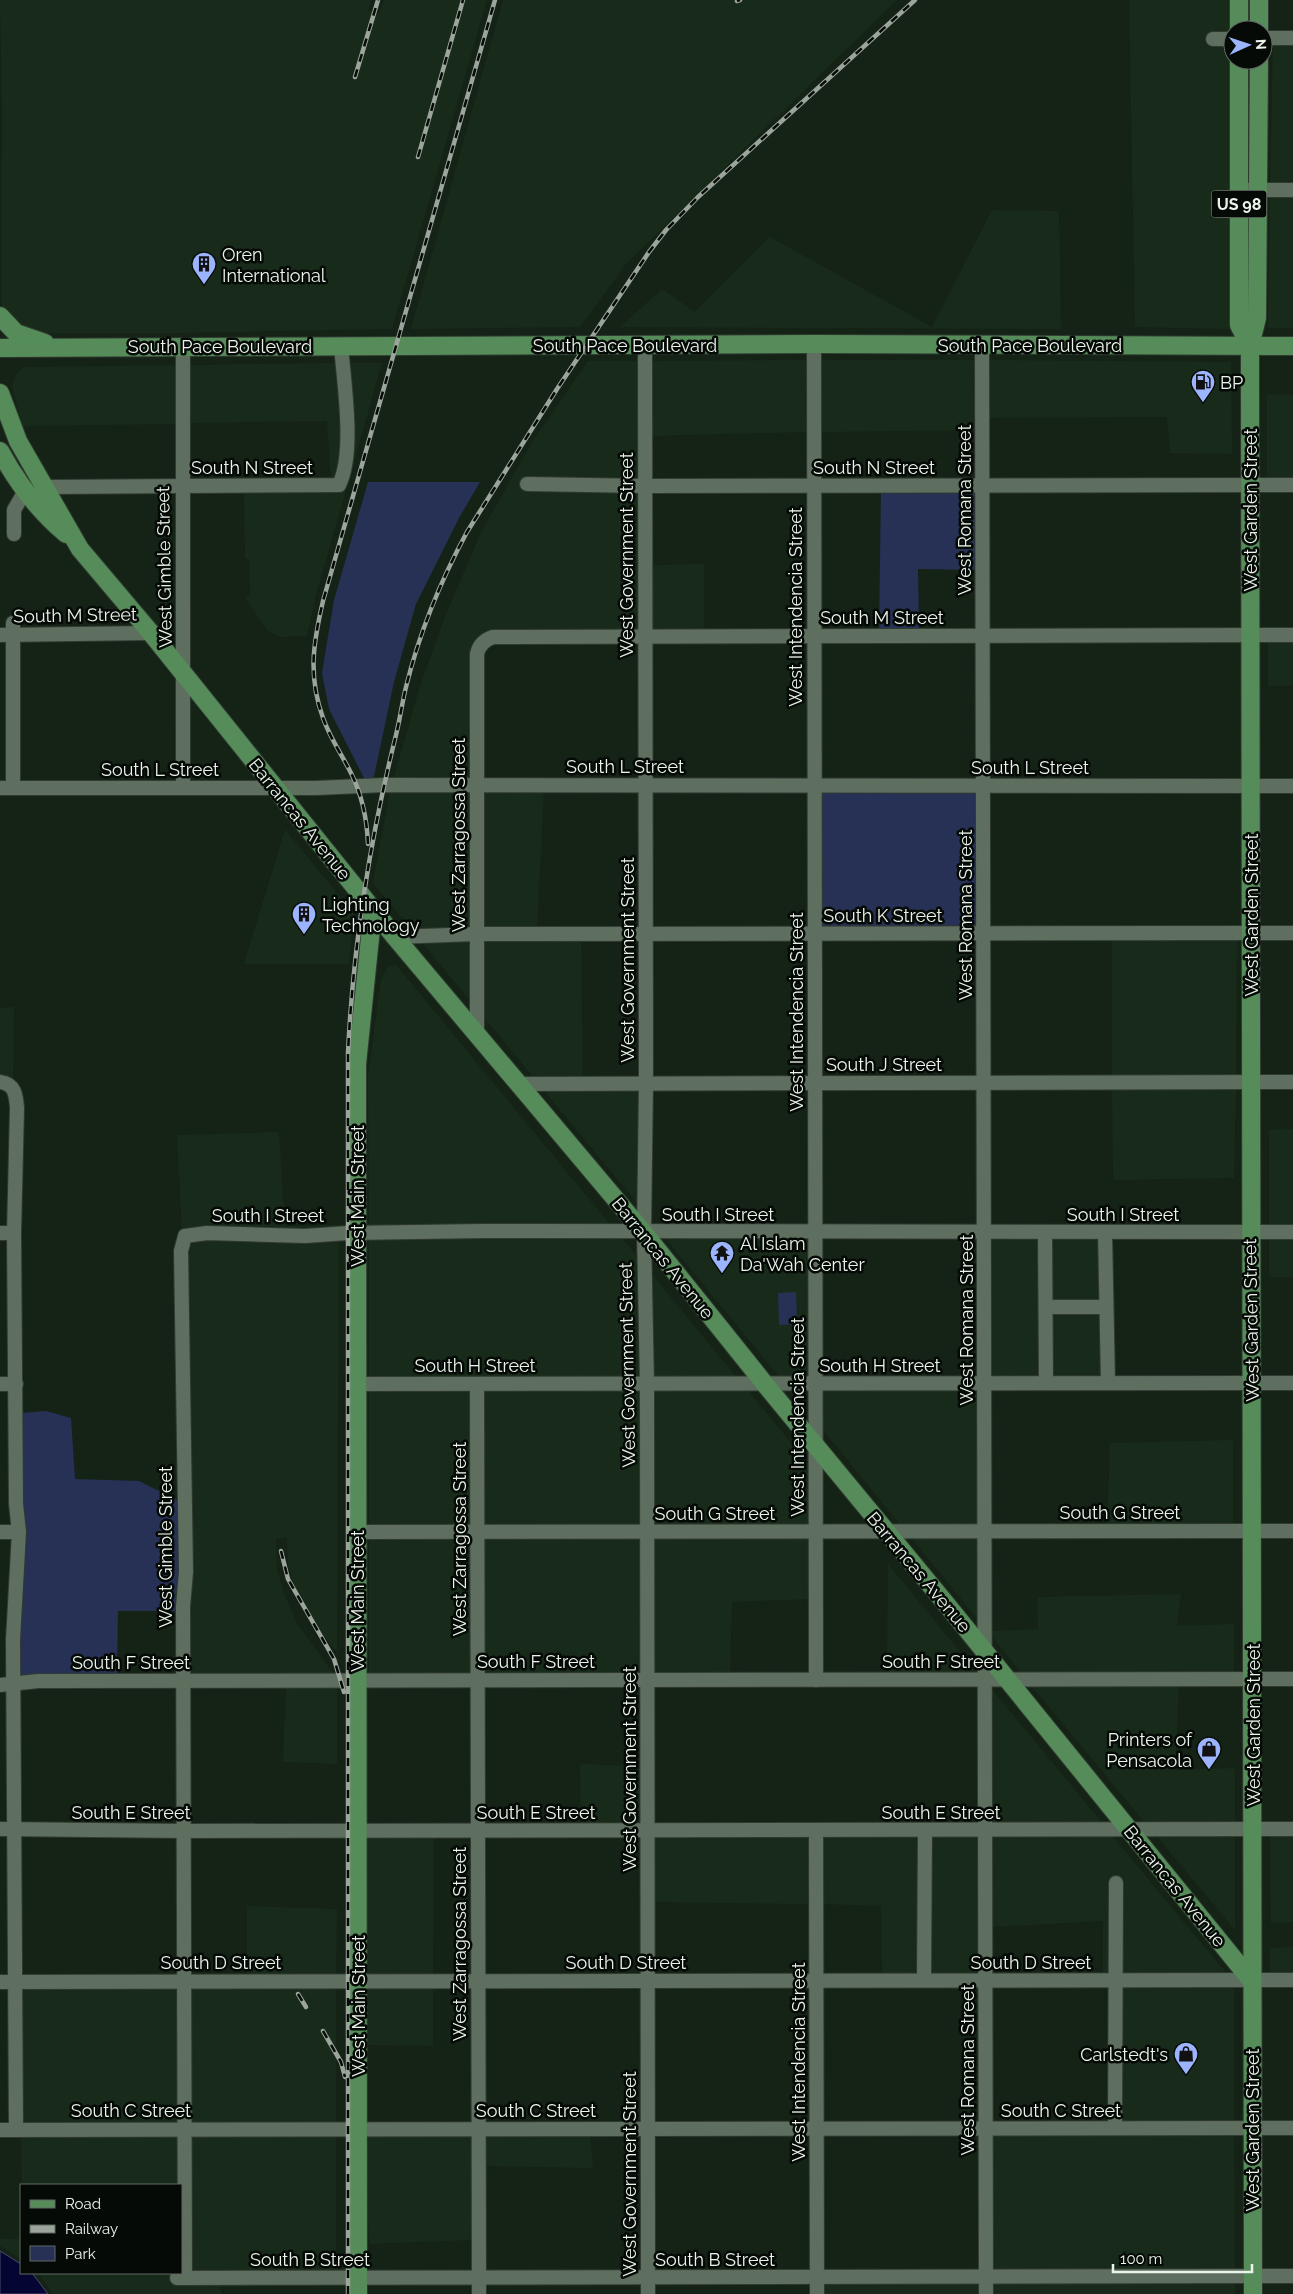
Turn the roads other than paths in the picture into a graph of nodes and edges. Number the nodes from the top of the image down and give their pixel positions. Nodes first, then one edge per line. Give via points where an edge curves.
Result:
1 (1239, 0) edge
2 (1259, 0) edge
3 (1239, 20) edge
4 (1259, 20) edge
5 (1273, 38) edge
6 (1293, 38) edge
7 (1213, 39) dead end
8 (1223, 39) edge
9 (1239, 70) edge
10 (1259, 70) edge
11 (1239, 190) junction
12 (1258, 190) junction
13 (1293, 190) edge
14 (0, 316) edge
15 (814, 344) junction
16 (645, 345) junction
17 (183, 346) junction
18 (341, 346) junction
19 (982, 346) junction
20 (1250, 346) junction
21 (1293, 346) edge
22 (60, 347) junction
23 (0, 348) edge
24 (0, 393) edge
25 (0, 451) edge
26 (527, 484) dead end
27 (1250, 484) junction
28 (983, 485) junction
29 (1293, 485) edge
30 (182, 486) junction
31 (645, 486) junction
32 (814, 486) junction
33 (45, 487) junction
34 (24, 491) junction
35 (14, 534) dead end
36 (73, 539) junction
37 (9, 631) edge
38 (151, 633) junction
39 (1250, 634) junction
40 (1293, 634) edge
41 (983, 635) junction
42 (645, 636) junction
43 (814, 636) junction
44 (484, 641) joint
45 (184, 674) junction
46 (476, 786) junction
47 (645, 786) junction
48 (814, 786) junction
49 (983, 786) junction
50 (1250, 786) junction
51 (1293, 786) edge
52 (275, 787) junction
53 (7, 788) edge
54 (183, 788) junction
55 (373, 909) junction
56 (1250, 933) junction
57 (1293, 933) edge
58 (476, 934) junction
59 (646, 934) junction
60 (814, 934) junction
61 (984, 934) junction
62 (395, 937) junction
63 (477, 1033) junction
64 (646, 1082) junction
65 (815, 1082) junction
66 (984, 1082) junction
67 (1251, 1082) junction
68 (1293, 1082) edge
69 (4, 1083) edge
70 (518, 1084) junction
71 (984, 1232) junction
72 (1045, 1232) junction
73 (1105, 1232) junction
74 (1250, 1232) junction
75 (1293, 1232) edge
76 (7, 1233) edge
77 (357, 1233) junction
78 (644, 1233) junction
79 (815, 1233) junction
80 (185, 1236) joint
81 (1046, 1307) junction
82 (1106, 1307) junction
83 (816, 1383) junction
84 (985, 1383) junction
85 (1046, 1383) junction
86 (1108, 1383) junction
87 (1252, 1383) junction
88 (1293, 1383) edge
89 (0, 1384) edge
90 (16, 1384) junction
91 (357, 1384) junction
92 (477, 1384) junction
93 (647, 1384) junction
94 (764, 1384) junction
95 (816, 1447) junction
96 (985, 1531) junction
97 (1252, 1531) junction
98 (1293, 1531) edge
99 (0, 1532) edge
100 (19, 1532) junction
101 (357, 1532) junction
102 (477, 1532) junction
103 (647, 1532) junction
104 (816, 1532) junction
105 (886, 1532) junction
106 (985, 1653) junction
107 (358, 1680) junction
108 (478, 1680) junction
109 (647, 1680) junction
110 (816, 1680) junction
111 (985, 1680) junction
112 (1007, 1680) junction
113 (1252, 1680) junction
114 (1293, 1680) edge
115 (184, 1681) junction
116 (15, 1683) junction
117 (0, 1685) edge
118 (0, 1829) edge
119 (1253, 1829) junction
120 (1293, 1829) edge
121 (816, 1830) junction
122 (924, 1830) junction
123 (985, 1830) junction
124 (1130, 1830) junction
125 (15, 1831) junction
126 (185, 1831) junction
127 (357, 1831) junction
128 (478, 1831) junction
129 (648, 1831) junction
130 (1116, 1883) dead end
131 (648, 1980) junction
132 (924, 1980) junction
133 (986, 1980) junction
134 (1251, 1980) junction
135 (1293, 1980) edge
136 (16, 1981) junction
137 (184, 1981) junction
138 (358, 1981) junction
139 (478, 1981) junction
140 (817, 1981) junction
141 (1116, 1981) junction
142 (0, 1982) edge
143 (1115, 2128) junction
144 (1253, 2128) junction
145 (1293, 2128) edge
146 (185, 2129) junction
147 (358, 2129) junction
148 (478, 2129) junction
149 (648, 2129) junction
150 (817, 2129) junction
151 (986, 2129) junction
152 (0, 2130) edge
153 (16, 2130) junction
154 (182, 2241) edge
155 (181, 2274) edge
156 (1293, 2276) edge
157 (817, 2277) junction
158 (986, 2277) junction
159 (181, 2278) joint
160 (479, 2278) junction
161 (648, 2278) junction
162 (1253, 2285) edge
163 (358, 2286) edge
164 (479, 2294) edge
165 (648, 2294) edge
166 (817, 2294) edge
167 (986, 2294) edge

1 - 3 main road
2 - 4 main road
5 - 6 street
7 - 8 street
9 - 11 main road, US 98
10 - 12 main road, US 98
11 - 12 street
11 - 20 main road, US 98 via 1239,325
12 - 13 street
12 - 20 main road, US 98 via 1257,318
14 - 22 main road via 16,333
15 - 16 main road, South Pace Boulevard
15 - 19 main road, South Pace Boulevard
15 - 32 street, West Intendencia Street
16 - 18 main road, South Pace Boulevard
16 - 31 street, West Government Street
17 - 18 main road, South Pace Boulevard
17 - 22 main road, South Pace Boulevard
17 - 30 street, West Gimble Street
18 - 30 street, South N Street via 346,443 345,466 339,485
19 - 20 main road, South Pace Boulevard
19 - 28 street, West Romana Street
20 - 21 main road, South Pace Boulevard
20 - 27 main road, West Garden Street
22 - 23 main road, South Pace Boulevard
24 - 33 main road, Barrancas Avenue via 18,441
25 - 34 main road, Barrancas Avenue
26 - 31 street, South N Street
27 - 28 street, South N Street
27 - 29 street, South N Street
27 - 39 main road, West Garden Street
28 - 32 street, South N Street
28 - 41 street, West Romana Street
30 - 33 street, South N Street
30 - 45 street, West Gimble Street
31 - 32 street, South N Street
31 - 42 street, West Government Street
32 - 43 street, West Intendencia Street
33 - 36 main road, Barrancas Avenue
34 - 35 street via 14,510
34 - 36 main road, Barrancas Avenue via 48,519
36 - 38 main road, Barrancas Avenue
37 - 38 street, South M Street
37 - 53 street
38 - 45 main road, Barrancas Avenue
39 - 40 street, South M Street
39 - 41 street, South M Street
39 - 50 main road, West Garden Street
41 - 43 street, South M Street
41 - 49 street, West Romana Street
42 - 43 street, South M Street
42 - 44 street, South M Street via 493,637
42 - 47 street, West Government Street
43 - 48 street, West Intendencia Street
44 - 46 street, West Zarragossa Street via 477,654
45 - 52 main road, Barrancas Avenue
45 - 54 street, West Gimble Street
46 - 47 street, South L Street
46 - 52 street, South L Street
46 - 58 street, West Zarragossa Street
47 - 48 street, South L Street
47 - 59 street, West Government Street
48 - 49 street, South L Street
48 - 60 street, West Intendencia Street
49 - 50 street, South L Street
49 - 61 street, West Romana Street
50 - 51 street, South L Street
50 - 56 main road, West Garden Street
52 - 54 street, South L Street
52 - 55 main road, Barrancas Avenue
53 - 54 street, South L Street
55 - 62 main road, Barrancas Avenue
55 - 77 main road, West Main Street via 357,1047
56 - 57 street, South K Street
56 - 61 street, South K Street
56 - 67 main road, West Garden Street
58 - 59 street, South K Street
58 - 62 street, South K Street
58 - 63 street, West Zarragossa Street
59 - 60 street, South K Street
59 - 64 street, West Government Street
60 - 61 street, South K Street
60 - 65 street, West Intendencia Street
61 - 66 street, West Romana Street
62 - 63 main road, Barrancas Avenue
63 - 70 main road, Barrancas Avenue
64 - 65 street, South J Street
64 - 70 street, South J Street
64 - 78 street, West Government Street
65 - 66 street, South J Street
65 - 79 street, West Intendencia Street
66 - 67 street, South J Street
66 - 71 street, West Romana Street
67 - 68 street, South J Street
67 - 74 main road, West Garden Street
69 - 76 street via 14,1090 17,1108
70 - 78 main road, Barrancas Avenue
71 - 72 street, South I Street
71 - 79 street, South I Street
71 - 84 street, West Romana Street
72 - 73 street, South I Street
72 - 81 street
73 - 74 street, South I Street
73 - 82 street
74 - 75 street, South I Street
74 - 87 main road, West Garden Street
76 - 90 street
77 - 78 street, South I Street
77 - 80 street, South I Street
77 - 91 main road, West Main Street
78 - 79 street, South I Street
78 - 93 street, West Government Street
78 - 94 main road, Barrancas Avenue
79 - 83 street, West Intendencia Street
80 - 115 street, West Gimble Street via 181,1251 186,1572
81 - 82 street
81 - 85 street
82 - 86 street
83 - 84 street, South H Street
83 - 94 street, South H Street
83 - 95 street, West Intendencia Street
84 - 85 street, South H Street
84 - 96 street, West Romana Street
85 - 86 street, South H Street
86 - 87 street, South H Street
87 - 88 street, South H Street
87 - 97 main road, West Garden Street
89 - 90 street
90 - 100 street
91 - 92 street, South H Street
91 - 101 main road, West Main Street
92 - 93 street, South H Street
92 - 102 street, West Zarragossa Street
93 - 94 street, South H Street
93 - 103 street, West Government Street
94 - 95 main road, Barrancas Avenue
95 - 104 street, West Intendencia Street
95 - 105 main road, Barrancas Avenue
96 - 97 street, South G Street
96 - 105 street, South G Street
96 - 106 street, West Romana Street
97 - 98 street, South G Street
97 - 113 main road, West Garden Street
99 - 100 street
100 - 116 street via 13,1640
101 - 102 street, South G Street
101 - 107 main road, West Main Street
102 - 103 street, South G Street
102 - 108 street, West Zarragossa Street
103 - 104 street, South G Street
103 - 109 street, West Government Street
104 - 105 street, South G Street
104 - 110 street, West Intendencia Street
105 - 106 main road, Barrancas Avenue
106 - 111 street, West Romana Street
106 - 112 main road, Barrancas Avenue
107 - 108 street, South F Street
107 - 115 street, South F Street
107 - 127 main road, West Main Street
108 - 109 street, South F Street
108 - 128 street, West Zarragossa Street
109 - 110 street, South F Street
109 - 129 street, West Government Street
110 - 111 street, South F Street
111 - 112 street, South F Street
111 - 123 street, West Romana Street
112 - 113 street, South F Street
112 - 124 main road, Barrancas Avenue
113 - 114 street, South F Street
113 - 119 main road, West Garden Street
115 - 116 street, South F Street
115 - 126 street, West Gimble Street
116 - 117 street, South F Street
116 - 125 street
118 - 125 street, South E Street
119 - 120 street, South E Street
119 - 124 street, South E Street
119 - 134 main road, West Garden Street
121 - 122 street, South E Street
121 - 129 street, South E Street
121 - 140 street, West Intendencia Street
122 - 123 street, South E Street
122 - 132 street
123 - 124 street, South E Street
123 - 133 street, West Romana Street
124 - 134 main road, Barrancas Avenue
125 - 126 street, South E Street
125 - 136 street
126 - 127 street, South E Street
126 - 137 street, West Gimble Street
127 - 128 street, South E Street
127 - 138 main road, West Main Street
128 - 129 street, South E Street
128 - 139 street, West Zarragossa Street
129 - 131 street, West Government Street
130 - 141 street
131 - 139 street, South D Street
131 - 140 street, South D Street
131 - 149 street, West Government Street
132 - 133 street, South D Street
132 - 140 street, South D Street
133 - 141 street, South D Street
133 - 151 street, West Romana Street
134 - 135 street, South D Street
134 - 141 street, South D Street
134 - 144 main road, West Garden Street
136 - 137 street, South D Street
136 - 142 street, South D Street
136 - 153 street
137 - 138 street, South D Street
137 - 146 street, West Gimble Street
138 - 139 street, South D Street
138 - 147 main road, West Main Street
139 - 148 street, West Zarragossa Street
140 - 150 street, West Intendencia Street
141 - 143 street
143 - 144 street, South C Street
143 - 151 street, South C Street
144 - 145 street, South C Street
144 - 162 main road, West Garden Street
146 - 147 street, South C Street
146 - 153 street, South C Street
146 - 154 street, West Gimble Street
147 - 148 street, South C Street
147 - 163 main road, West Main Street
148 - 149 street, South C Street
148 - 160 street, West Zarragossa Street
149 - 150 street, South C Street
149 - 161 street, West Government Street
150 - 151 street, South C Street
150 - 157 street, West Intendencia Street
151 - 158 street, West Romana Street
152 - 153 street, South C Street
155 - 159 street, West Gimble Street
156 - 162 street, South B Street
157 - 158 street, South B Street
157 - 161 street, South B Street
157 - 166 street, West Intendencia Street
158 - 162 street, South B Street
158 - 167 street, West Romana Street
159 - 163 street, South B Street
160 - 161 street, South B Street
160 - 163 street, South B Street
160 - 164 street, West Zarragossa Street
161 - 165 street, West Government Street

